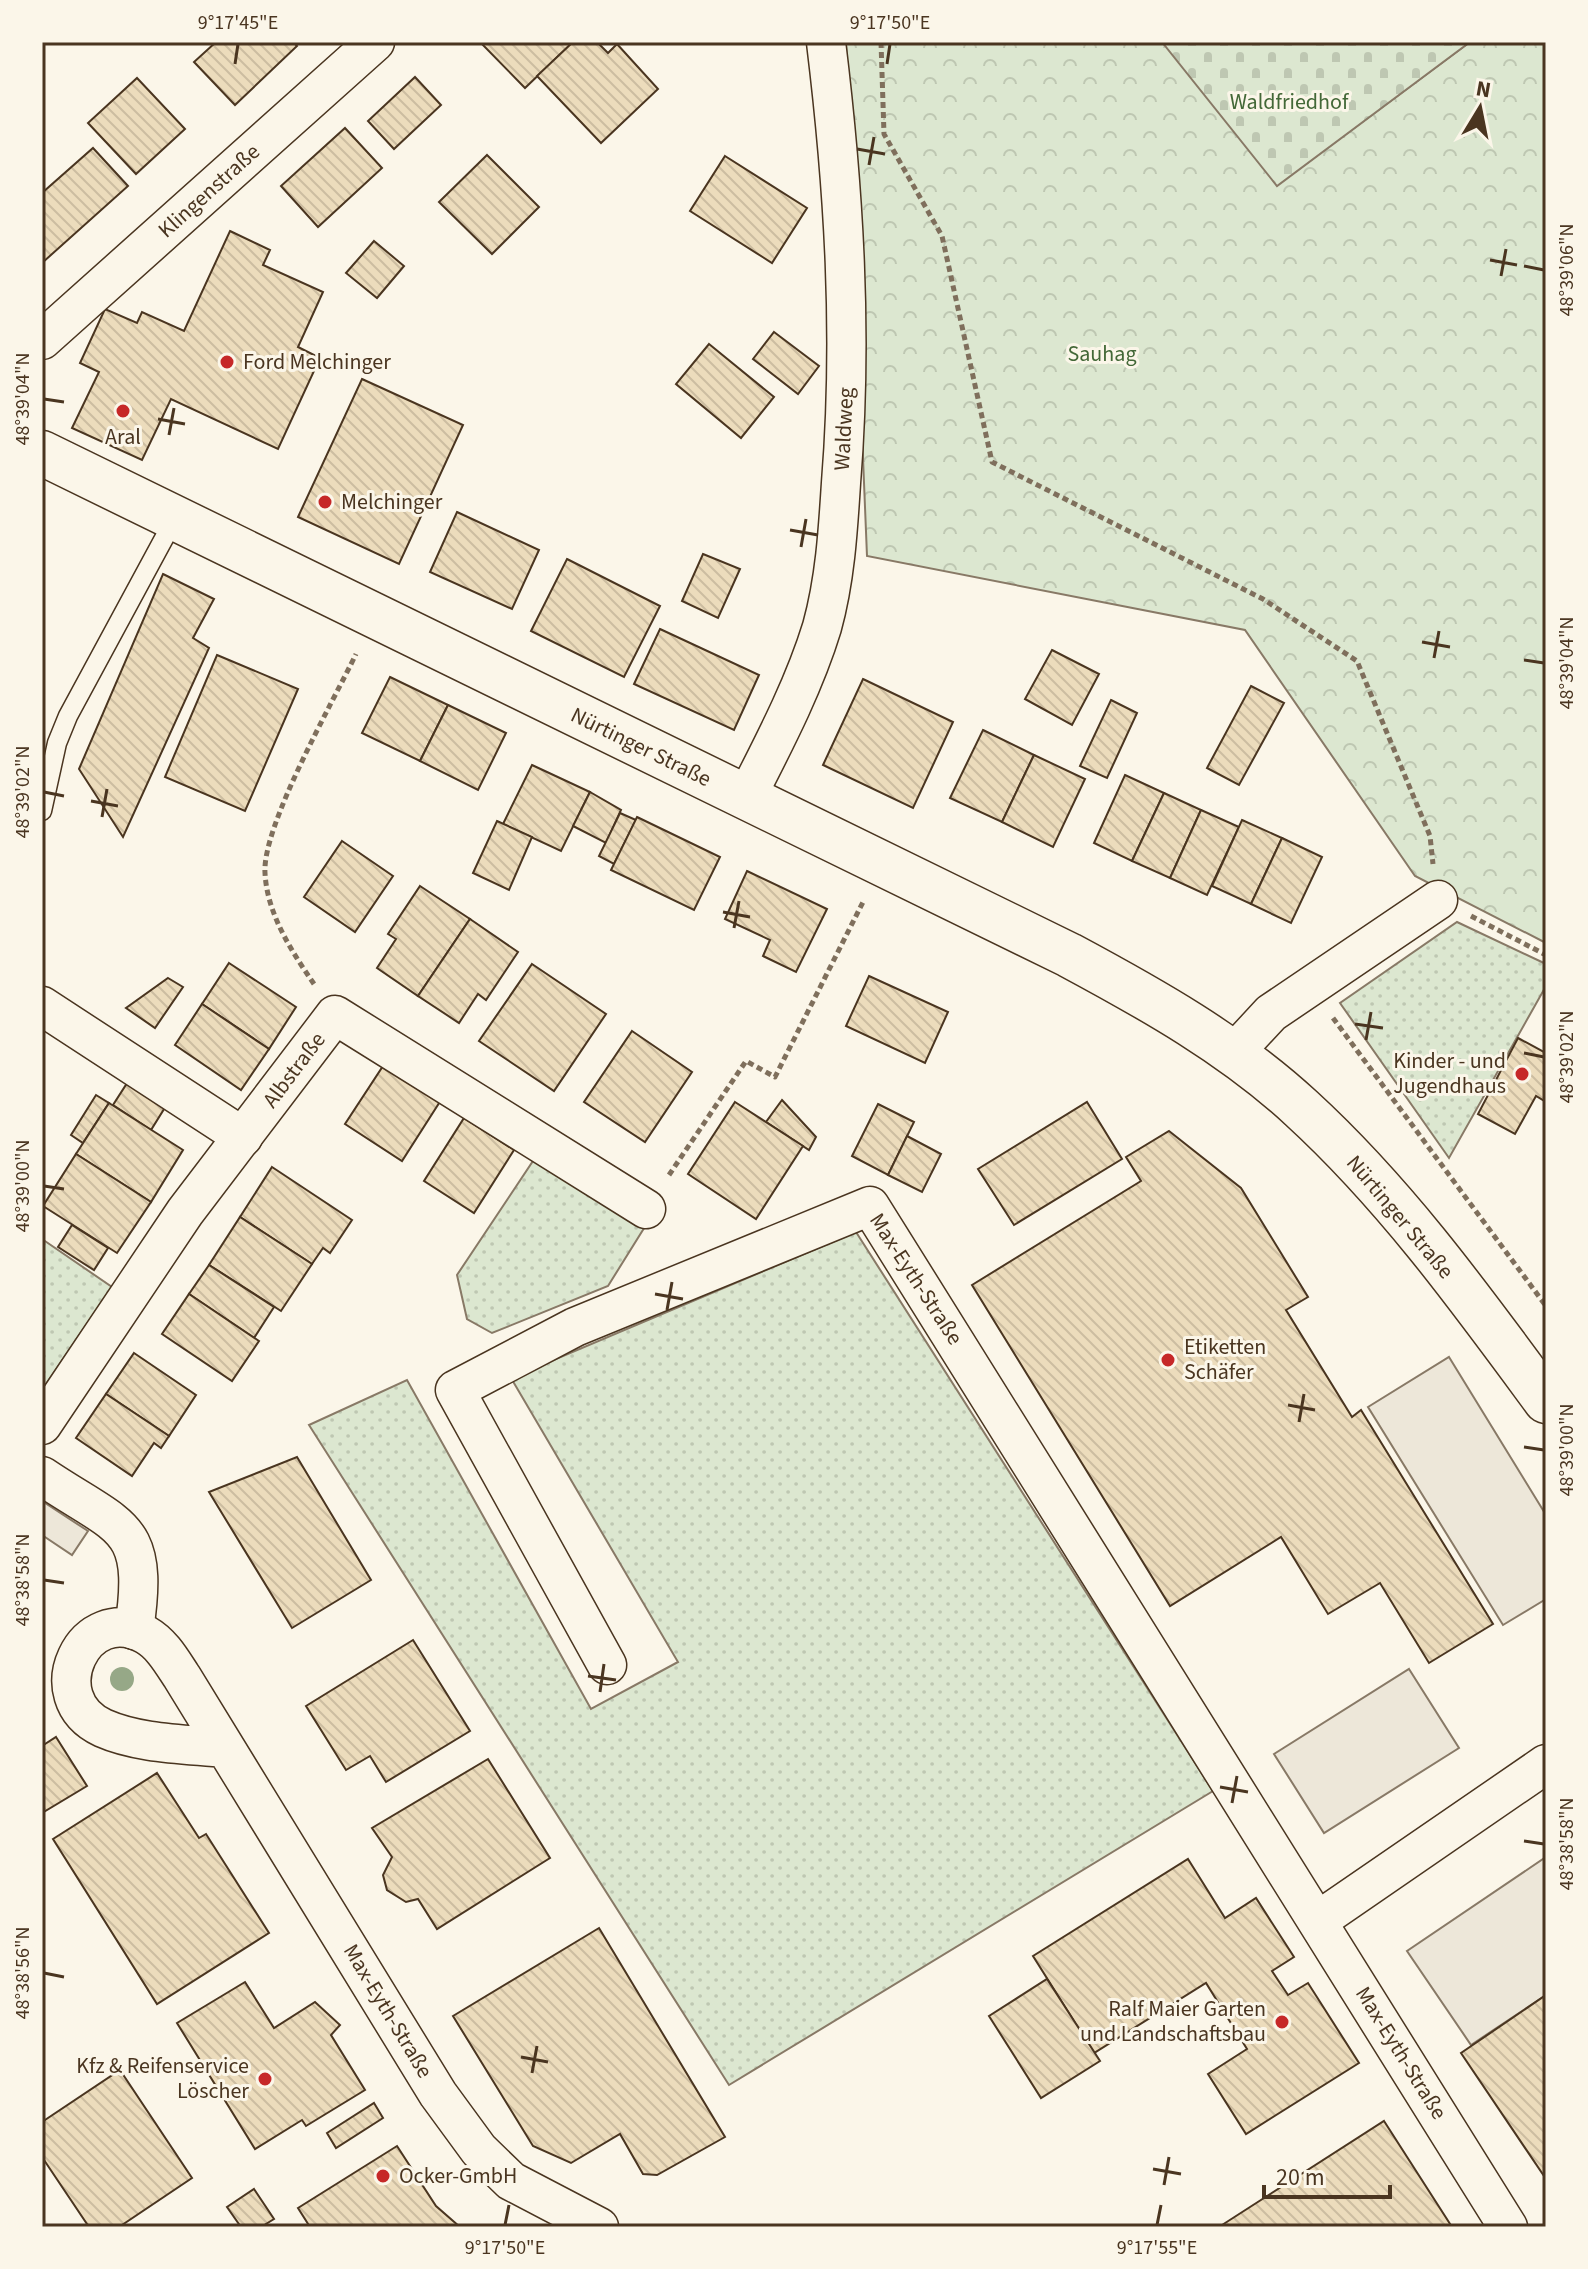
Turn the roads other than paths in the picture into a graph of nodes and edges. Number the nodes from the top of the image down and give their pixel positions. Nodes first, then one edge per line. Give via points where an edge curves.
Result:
1 (826, 42) edge
2 (370, 44) edge
3 (42, 340) edge
4 (42, 453) edge
5 (175, 518) junction
6 (746, 798) junction
7 (42, 811) edge
8 (1438, 900) road end
9 (42, 1006) edge
10 (1233, 1054) junction
11 (243, 1137) junction
12 (646, 1209) road end
13 (1546, 1401) edge
14 (42, 1425) edge
15 (42, 1476) edge
16 (134, 1630) junction
17 (607, 1665) dead end
18 (225, 1748) junction
19 (1542, 1776) edge
20 (1319, 1920) junction
21 (547, 2216) edge
22 (599, 2227) edge
23 (1508, 2227) edge

1 - 6 street, Waldweg via 838,140 848,345 836,553 812,656
2 - 3 street, Klingenstraße
4 - 5 main road, Nürtinger Straße
5 - 6 main road, Nürtinger Straße
5 - 7 lane via 68,716
6 - 10 main road, Nürtinger Straße via 1133,989
8 - 10 street via 1271,1013
9 - 11 street
10 - 13 main road, Nürtinger Straße via 1300,1107 1367,1174
11 - 12 street, Albstraße via 335,1015
11 - 14 street, Albstraße via 185,1212
15 - 16 street via 125,1531 137,1550 141,1583
16 - 18 street, Max-Eyth-Straße via 168,1656
16 - 18 street via 114,1628 95,1634 82,1647 71,1679 81,1710 103,1728 128,1735
17 - 20 street, Max-Eyth-Straße via 455,1390 575,1327 870,1206
18 - 21 street, Max-Eyth-Straße via 438,2094 479,2150
19 - 20 street
20 - 23 street, Max-Eyth-Straße
21 - 22 street, Max-Eyth-Straße

